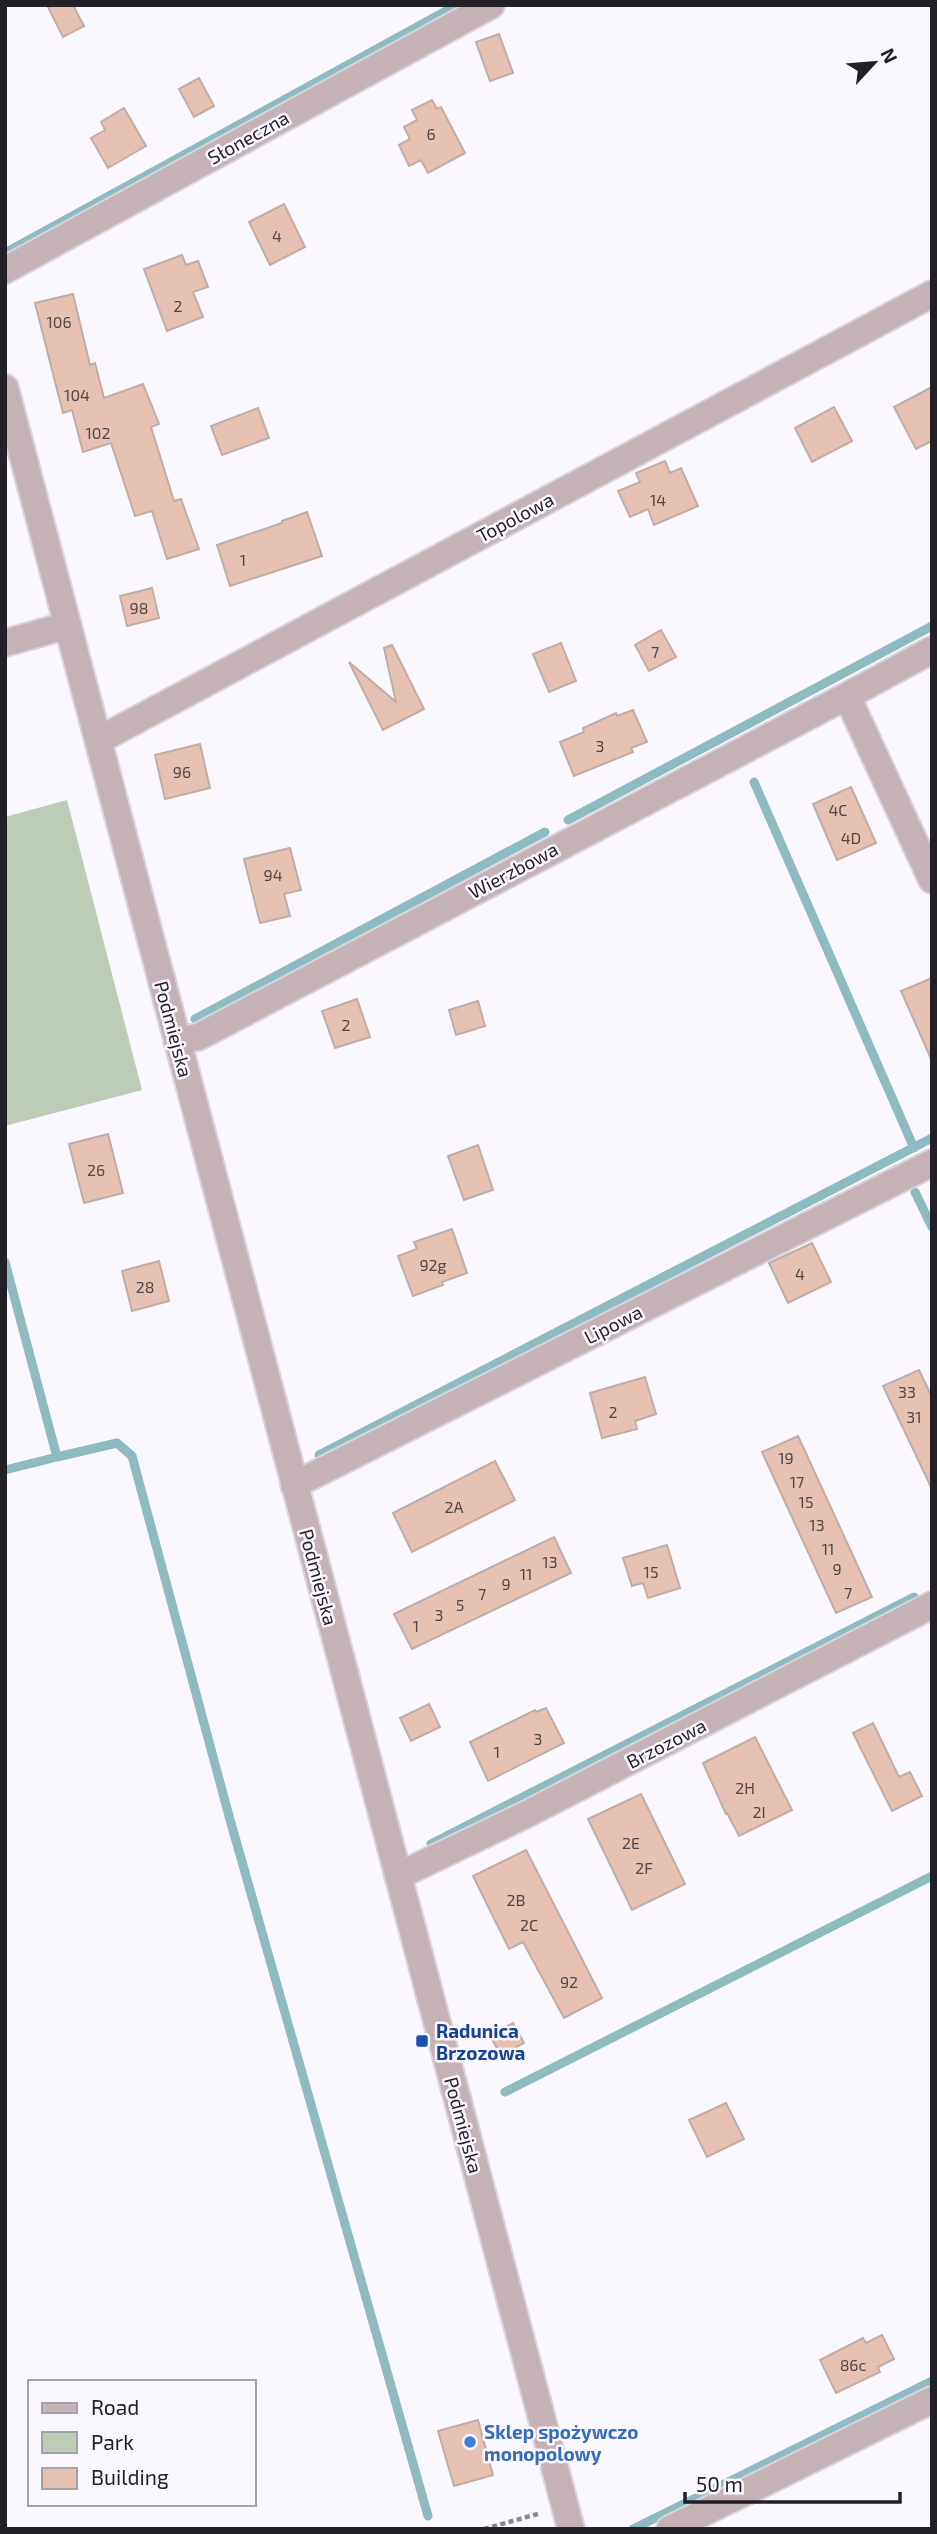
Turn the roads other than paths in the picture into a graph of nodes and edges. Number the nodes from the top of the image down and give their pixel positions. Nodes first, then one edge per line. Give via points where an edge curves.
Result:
1 (491, 5) edge
2 (5, 270) edge
3 (932, 294) edge
4 (5, 388) edge
5 (68, 625) junction
6 (5, 643) edge
7 (932, 650) edge
8 (846, 696) junction
9 (99, 740) junction
10 (932, 880) edge
11 (177, 1041) junction
12 (932, 1163) edge
13 (294, 1485) junction
14 (932, 1605) edge
15 (398, 1876) junction
16 (932, 2400) edge
17 (568, 2518) edge
18 (670, 2529) edge

1 - 2 street, Słoneczna
3 - 9 street, Topolowa
4 - 5 street, Podmiejska
5 - 6 street
5 - 9 street, Podmiejska
7 - 8 street, Wierzbowa
8 - 10 street
8 - 11 street, Wierzbowa via 198,1037
9 - 11 street, Podmiejska
11 - 13 street, Podmiejska
12 - 13 street, Lipowa
13 - 15 street, Podmiejska
14 - 15 street, Brzozowa
15 - 17 street, Podmiejska
16 - 18 street

